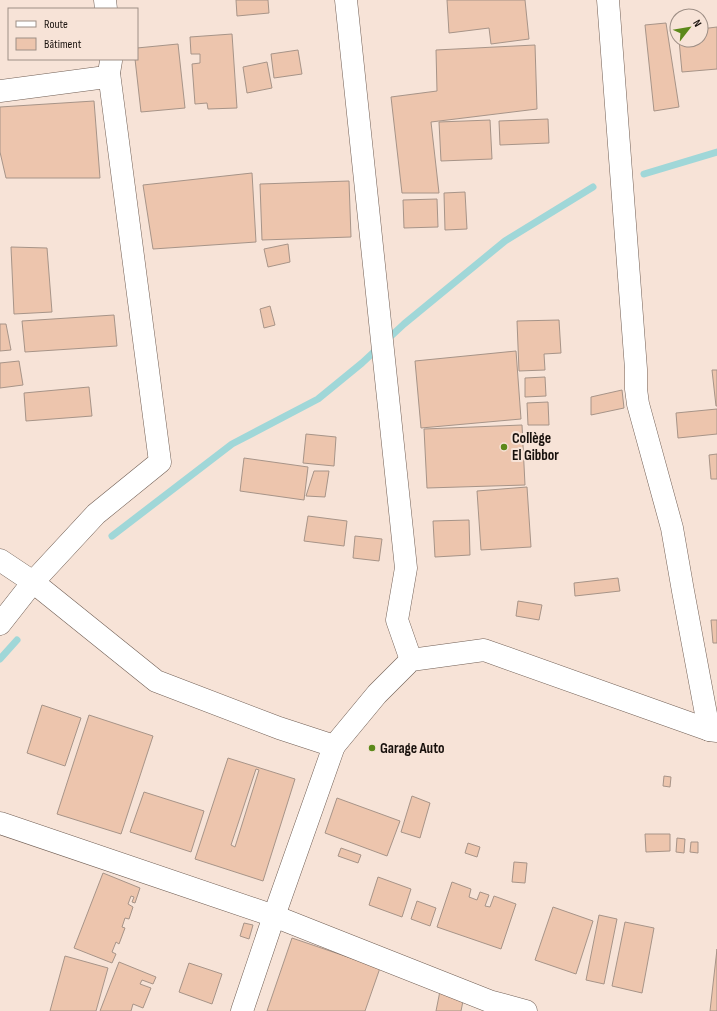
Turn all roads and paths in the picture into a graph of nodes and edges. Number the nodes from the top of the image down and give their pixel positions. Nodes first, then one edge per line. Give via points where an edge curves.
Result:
1 (346, 0) edge
2 (608, 0) edge
3 (110, 66) edge
4 (0, 91) edge
5 (0, 560) edge
6 (34, 582) junction
7 (0, 624) edge
8 (412, 660) junction
9 (713, 731) edge
10 (334, 746) junction
11 (0, 823) edge
12 (274, 916) junction
13 (487, 1006) edge
14 (242, 1011) edge
15 (526, 1011) edge

1 - 8 street via 406,568 397,620
2 - 9 street via 638,404 672,528 684,598
3 - 4 street via 106,77
3 - 6 street via 160,462 96,514
5 - 6 street
6 - 7 street
6 - 10 street via 156,681
8 - 9 street via 484,650
8 - 10 street via 377,694
10 - 12 street
11 - 12 street
12 - 13 street
12 - 14 street
13 - 15 street

